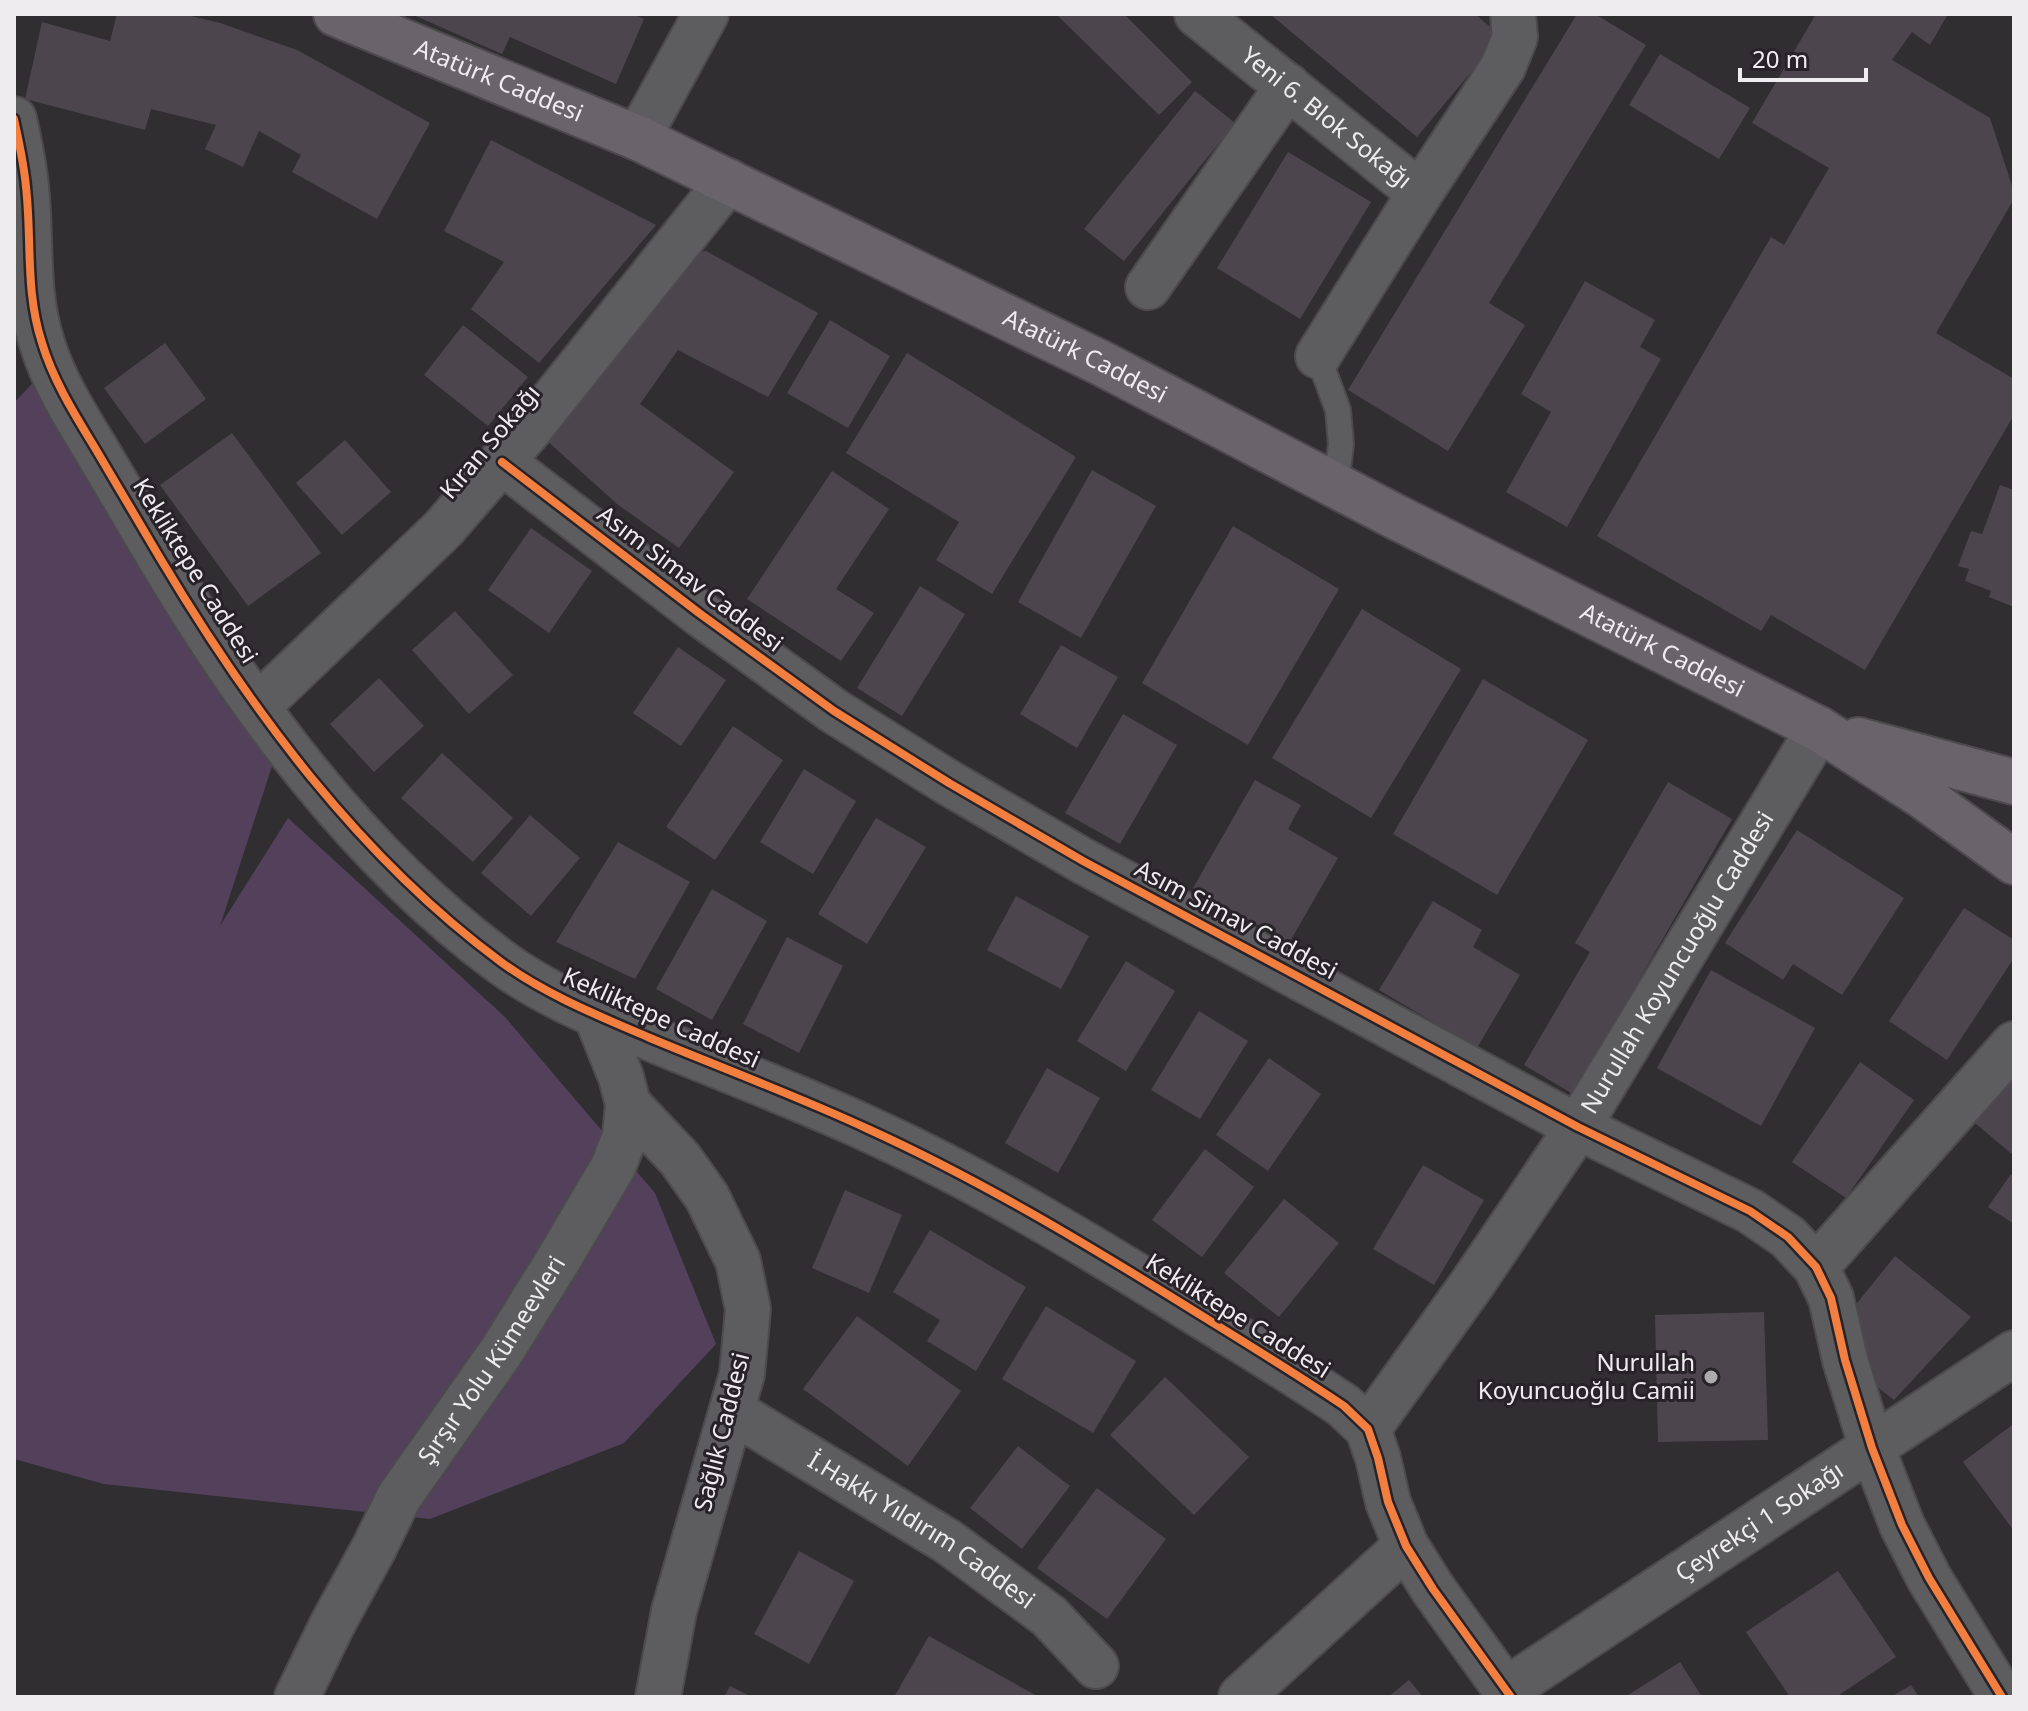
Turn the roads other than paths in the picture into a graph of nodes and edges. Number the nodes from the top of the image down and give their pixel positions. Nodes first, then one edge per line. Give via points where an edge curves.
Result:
1 (336, 14) edge
2 (706, 14) edge
3 (1197, 14) edge
4 (1513, 14) edge
5 (1288, 86) junction
6 (14, 119) edge
7 (638, 138) junction
8 (728, 181) junction
9 (1420, 193) junction
10 (1148, 287) dead end
11 (1318, 356) joint
12 (29, 363) edge
13 (502, 462) junction
14 (1336, 486) junction
15 (258, 706) junction
16 (1819, 729) junction
17 (2014, 782) edge
18 (2014, 862) edge
19 (596, 1015) junction
20 (2014, 1044) edge
21 (628, 1104) junction
22 (1578, 1127) junction
23 (1816, 1267) junction
24 (2014, 1353) edge
25 (732, 1411) junction
26 (1368, 1429) junction
27 (1872, 1448) junction
28 (1406, 1546) junction
29 (1096, 1666) dead end
30 (1509, 1693) edge
31 (297, 1697) edge
32 (658, 1697) edge
33 (1241, 1697) edge
34 (2002, 1697) edge

1 - 7 main road, Atatürk Caddesi
2 - 7 street
3 - 5 street, Yeni 6. Blok Sokağı
4 - 9 street via 1515,37 1503,67
5 - 9 street, Yeni 6. Blok Sokağı
5 - 10 street
6 - 12 street, Kekliktepe Caddesi via 26,188
7 - 8 main road, Atatürk Caddesi
8 - 13 street, Kıran Sokağı
8 - 14 main road, Atatürk Caddesi via 1101,363
9 - 11 street
11 - 14 lane via 1338,410
12 - 15 street, Kekliktepe Caddesi via 71,407 174,581
13 - 15 street, Kıran Sokağı via 443,529
13 - 22 street, Asım Simav Caddesi via 834,711 949,783 1083,861
14 - 16 main road, Atatürk Caddesi
15 - 19 street, Kekliktepe Caddesi via 299,764 400,876 503,964
16 - 17 main road, Atatürk Caddesi
16 - 18 main road, Atatürk Caddesi
16 - 22 street, Nurullah Koyuncuoğlu Caddesi
19 - 21 street, Şırşır Yolu Kümeevleri
19 - 26 street, Kekliktepe Caddesi via 866,1128 1019,1206 1315,1386
20 - 23 street
21 - 25 street, Sağlık Caddesi via 680,1159 707,1197 738,1261 748,1309 742,1374
21 - 31 street, Şırşır Yolu Kümeevleri via 625,1136 613,1167 501,1352 399,1497
22 - 23 street, Asım Simav Caddesi via 1750,1211 1788,1237
22 - 26 street, Nurullah Koyuncuoğlu Caddesi
23 - 27 street, Asım Simav Caddesi via 1831,1298
24 - 27 street, Çeyrekçi 1 Sokağı
25 - 29 street, İ.Hakkı Yıldırım Caddesi via 947,1541 1049,1616
25 - 32 street, Sağlık Caddesi via 674,1611
26 - 28 street
27 - 30 street, Çeyrekçi 1 Sokağı
27 - 34 street, Asım Simav Caddesi via 1929,1578
28 - 30 street
28 - 33 street

